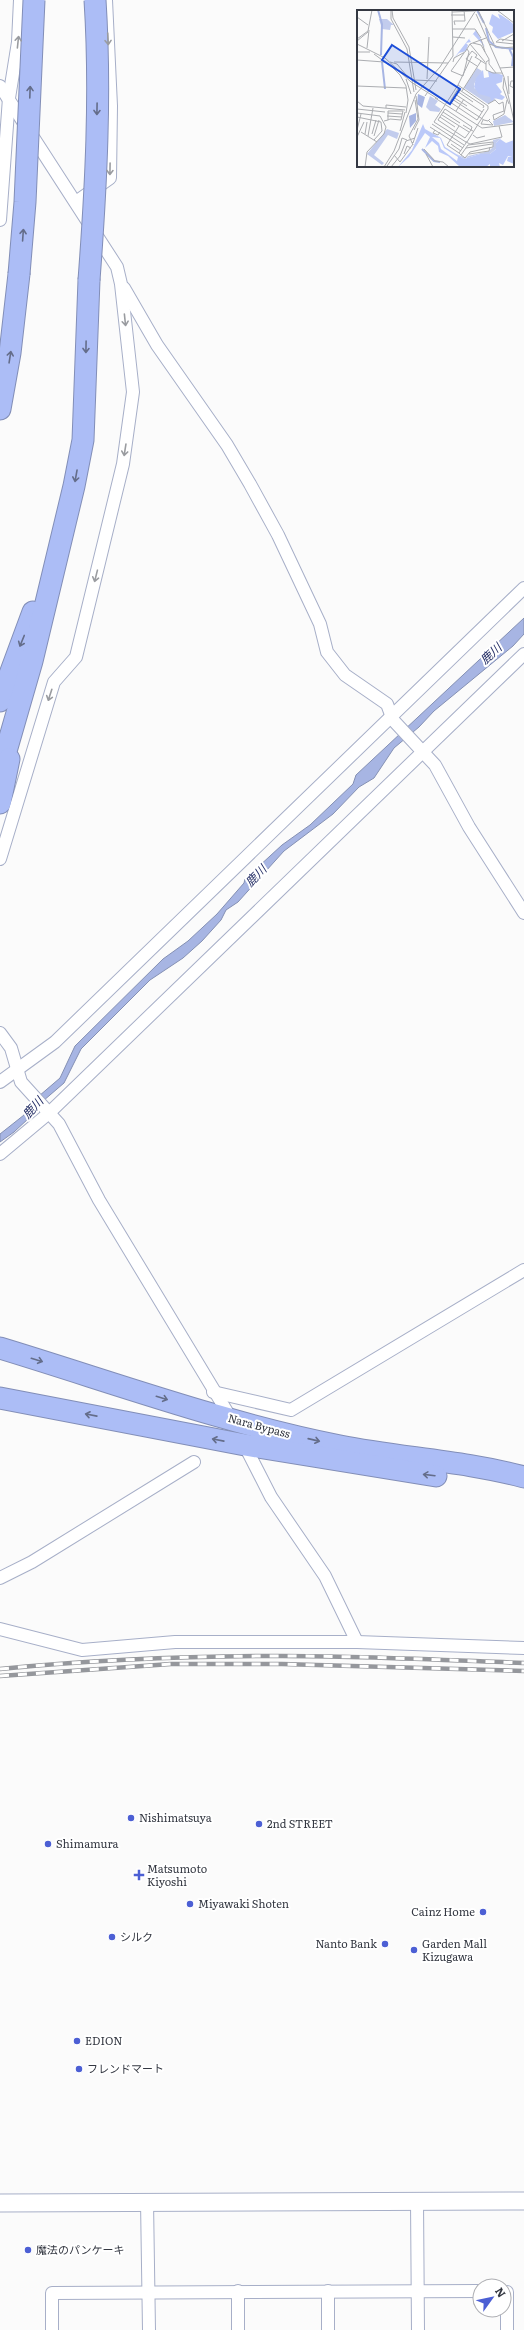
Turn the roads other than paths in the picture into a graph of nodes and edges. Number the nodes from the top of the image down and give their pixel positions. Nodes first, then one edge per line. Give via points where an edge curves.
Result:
1 (20, 0) edge
2 (34, 0) edge
3 (95, 0) edge
4 (106, 0) edge
5 (0, 86) edge
6 (9, 98) junction
7 (76, 202) junction
8 (0, 220) edge
9 (121, 284) junction
10 (16, 299) junction
11 (0, 338) edge
12 (0, 409) edge
13 (62, 539) junction
14 (524, 588) edge
15 (524, 654) edge
16 (0, 701) edge
17 (18, 713) junction
18 (393, 718) junction
19 (422, 749) junction
20 (0, 772) edge
21 (0, 802) edge
22 (0, 859) edge
23 (524, 914) edge
24 (0, 1034) edge
25 (17, 1069) junction
26 (0, 1082) edge
27 (47, 1111) junction
28 (0, 1154) edge
29 (524, 1270) edge
30 (0, 1348) edge
31 (213, 1392) junction
32 (0, 1398) edge
33 (232, 1420) junction
34 (245, 1445) junction
35 (194, 1462) dead end
36 (524, 1477) edge
37 (524, 1482) edge
38 (0, 1578) edge
39 (0, 1629) edge
40 (357, 1642) junction
41 (524, 1648) edge
42 (147, 2201) junction
43 (417, 2201) junction
44 (524, 2201) edge
45 (0, 2202) edge
46 (418, 2290) junction
47 (238, 2291) junction
48 (328, 2291) junction
49 (472, 2291) edge
50 (149, 2292) junction
51 (507, 2318) edge
52 (52, 2330) edge
53 (149, 2330) edge
54 (238, 2330) edge
55 (328, 2330) edge
56 (418, 2330) edge
57 (507, 2330) edge

6 -> 1 street via 18,42
10 -> 2 highway, bridge via 25,202
3 -> 13 highway, bridge via 99,54 96,186 89,280 83,440
4 -> 7 street via 111,106 110,178
5 - 6 street
6 - 7 street
6 - 8 street
7 - 9 street via 117,267
9 - 18 street via 157,345 227,445 250,484 278,535 320,624 327,652 345,675 387,704
9 -> 22 street via 133,392 123,464 76,656 54,682
10 - 11 highway
12 -> 10 highway
13 -> 16 highway
13 - 17 highway
14 - 18 street
15 - 19 street
17 - 20 highway
17 - 21 highway
18 - 19 street
18 - 25 street via 55,1042
19 - 23 street via 435,765 469,827
19 - 27 street
24 - 25 street via 11,1048
25 - 26 street
25 - 27 street via 21,1082
27 - 28 street
27 - 31 street via 59,1124 99,1200
29 - 31 street via 291,1410
30 -> 33 highway, Nara Bypass
31 - 33 street
34 -> 32 highway, Nara Bypass
33 - 34 street
33 -> 36 highway, Nara Bypass via 340,1446 498,1470
37 -> 34 highway, Nara Bypass via 432,1475
34 - 40 street via 271,1497 325,1576
35 - 38 street via 32,1562
39 - 40 street via 82,1650 175,1642
40 - 41 street
42 - 43 street
42 - 45 street
42 - 50 street
43 - 44 street
43 - 46 street
46 - 48 street
46 - 49 street
46 - 56 street
47 - 48 street
47 - 50 street
47 - 54 street
48 - 55 street
50 - 52 street via 52,2293
50 - 53 street
51 - 57 street

